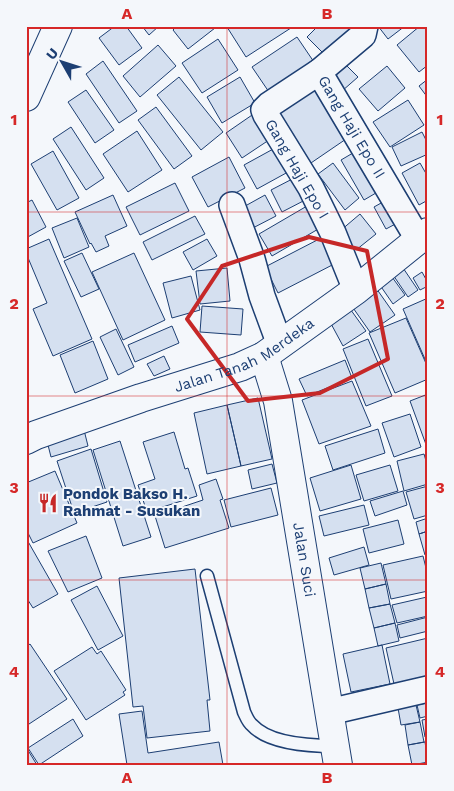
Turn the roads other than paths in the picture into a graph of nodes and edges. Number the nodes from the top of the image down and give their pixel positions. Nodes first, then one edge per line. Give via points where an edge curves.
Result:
1 (58, 26) edge
2 (365, 26) edge
3 (319, 72) junction
4 (26, 97) edge
5 (232, 205) dead end
6 (423, 236) edge
7 (356, 290) junction
8 (272, 351) junction
9 (29, 435) edge
10 (207, 576) dead end
11 (428, 689) edge
12 (329, 712) junction
13 (337, 756) edge

1 - 4 street
2 - 3 street, Gang Haji Epo II via 363,36
3 - 6 street, Gang Haji Epo II
3 - 7 street, Gang Haji Epo I via 264,110 311,188
5 - 8 street via 252,259
6 - 7 street, Jalan Tanah Merdeka
7 - 8 street, Jalan Tanah Merdeka
8 - 9 street, Jalan Tanah Merdeka via 240,367
8 - 12 street, Jalan Suci
10 - 13 lane via 244,712 251,724 267,736 314,746
11 - 12 street
12 - 13 street, Jalan Suci

